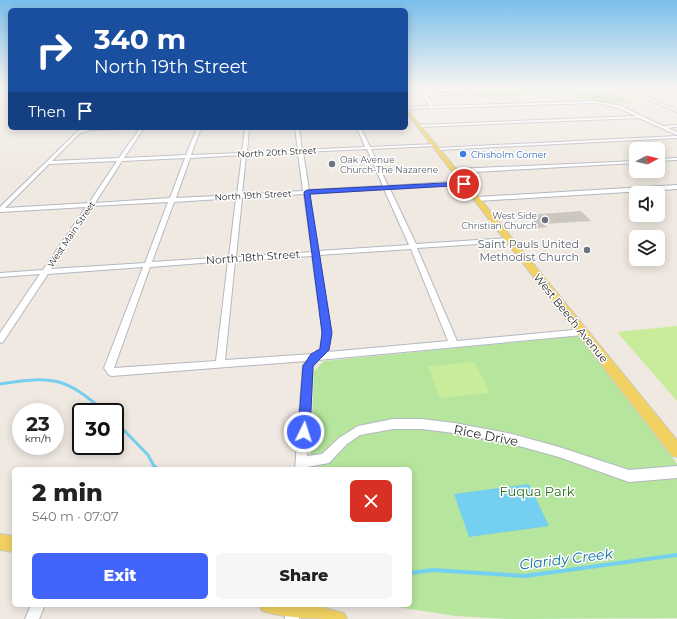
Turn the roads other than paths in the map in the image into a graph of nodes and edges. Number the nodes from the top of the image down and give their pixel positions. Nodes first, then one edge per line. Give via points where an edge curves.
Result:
1 (412, 117) edge
2 (641, 117) joint
3 (420, 126) junction
4 (677, 126) edge
5 (661, 127) junction
6 (83, 130) edge
7 (141, 130) edge
8 (198, 130) edge
9 (247, 130) edge
10 (297, 130) edge
11 (360, 130) edge
12 (677, 134) edge
13 (677, 137) edge
14 (436, 147) junction
15 (368, 148) junction
16 (301, 151) junction
17 (244, 154) junction
18 (188, 156) junction
19 (120, 159) junction
20 (677, 159) edge
21 (665, 160) edge
22 (629, 162) edge
23 (47, 163) junction
24 (455, 171) junction
25 (464, 184) junction
26 (677, 187) edge
27 (386, 188) junction
28 (307, 192) junction
29 (239, 196) junction
30 (477, 199) junction
31 (173, 200) junction
32 (90, 205) junction
33 (0, 210) edge
34 (509, 240) junction
35 (413, 246) junction
36 (315, 253) junction
37 (233, 259) junction
38 (148, 265) junction
39 (45, 272) junction
40 (0, 275) edge
41 (583, 332) junction
42 (0, 340) edge
43 (454, 345) junction
44 (315, 357) junction
45 (220, 365) junction
46 (677, 451) edge
47 (301, 466) edge
48 (677, 472) edge
49 (0, 542) edge
50 (12, 544) edge
51 (37, 607) edge
52 (275, 607) edge
53 (293, 612) edge
54 (32, 619) edge
55 (338, 619) edge

1 - 3 main road, West Beech Avenue
2 - 3 street
2 - 5 street
3 - 14 main road, West Beech Avenue
4 - 5 street
5 - 12 street
6 - 23 street
7 - 19 street, West Main Street
8 - 18 street
9 - 17 street
10 - 16 street
11 - 15 street
13 - 14 street, North 20th Street
14 - 15 street, North 20th Street
14 - 24 main road, West Beech Avenue
15 - 16 street, North 20th Street
15 - 27 street
16 - 17 street, North 20th Street
16 - 28 street
17 - 18 street, North 20th Street
17 - 29 street
18 - 19 street, North 20th Street
18 - 31 street
19 - 23 street, North 20th Street
19 - 32 street, West Main Street
20 - 21 street
22 - 24 street
23 - 33 street
24 - 25 main road, West Beech Avenue
25 - 27 street, North 19th Street
25 - 30 main road, West Beech Avenue
26 - 30 street
27 - 28 street, North 19th Street
27 - 35 street
28 - 29 street, North 19th Street
28 - 36 street
29 - 31 street, North 19th Street
29 - 37 street
30 - 34 main road, West Beech Avenue
31 - 32 street, North 19th Street
31 - 38 street
32 - 33 street, North 19th Street
32 - 39 street, West Main Street
34 - 35 street, North 18th Street
34 - 41 main road, West Beech Avenue
35 - 36 street, North 18th Street
35 - 43 street
36 - 37 street, North 18th Street
36 - 44 street via 327,333 324,350
37 - 38 street, North 18th Street
37 - 45 street
38 - 39 street, North 18th Street
38 - 45 street via 109,368 112,372 124,372
39 - 40 street, North 18th Street
39 - 42 street, West Main Street
41 - 43 street
41 - 46 main road, West Beech Avenue
43 - 44 street
44 - 45 street
44 - 47 street via 308,366
47 - 48 street, Rice Drive via 325,459 343,440 358,431 393,424 422,424 512,439 629,476
49 - 50 main road
51 - 54 street
52 - 53 main road
53 - 55 main road

